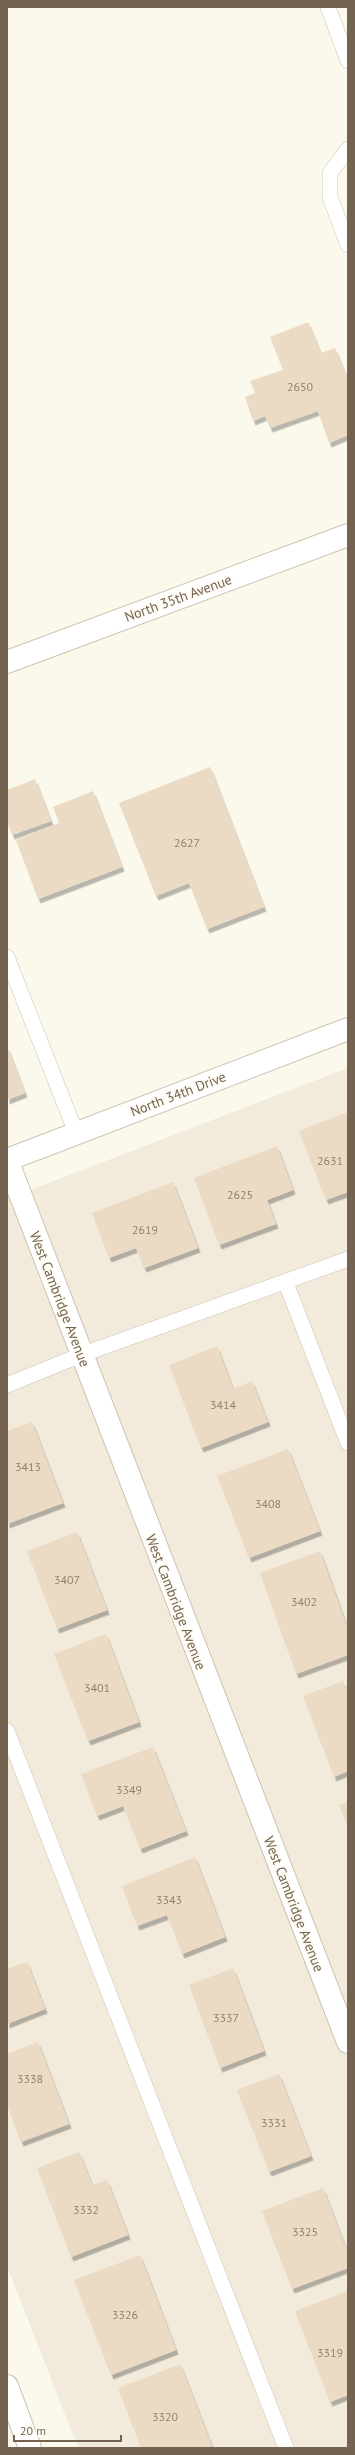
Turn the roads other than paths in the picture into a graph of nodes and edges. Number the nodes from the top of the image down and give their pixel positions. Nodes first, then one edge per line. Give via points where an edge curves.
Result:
1 (328, 7) edge
2 (348, 60) edge
3 (348, 150) edge
4 (348, 245) edge
5 (348, 535) edge
6 (7, 662) edge
7 (7, 957) edge
8 (348, 1029) edge
9 (76, 1133) junction
10 (7, 1160) edge
11 (348, 1259) edge
12 (286, 1283) junction
13 (81, 1355) junction
14 (7, 1386) edge
15 (348, 1443) edge
16 (7, 1731) edge
17 (348, 2042) edge
18 (7, 2386) edge
19 (30, 2448) edge
20 (286, 2448) edge

1 - 2 lane
3 - 4 lane via 330,173 330,197
5 - 6 street, North 35th Avenue
7 - 9 lane
8 - 9 street, North 34th Drive
9 - 10 street, North 34th Drive
10 - 13 street, West Cambridge Avenue
11 - 12 lane
12 - 13 lane
12 - 15 lane
13 - 14 lane
13 - 17 street, West Cambridge Avenue
16 - 20 lane
18 - 19 street

